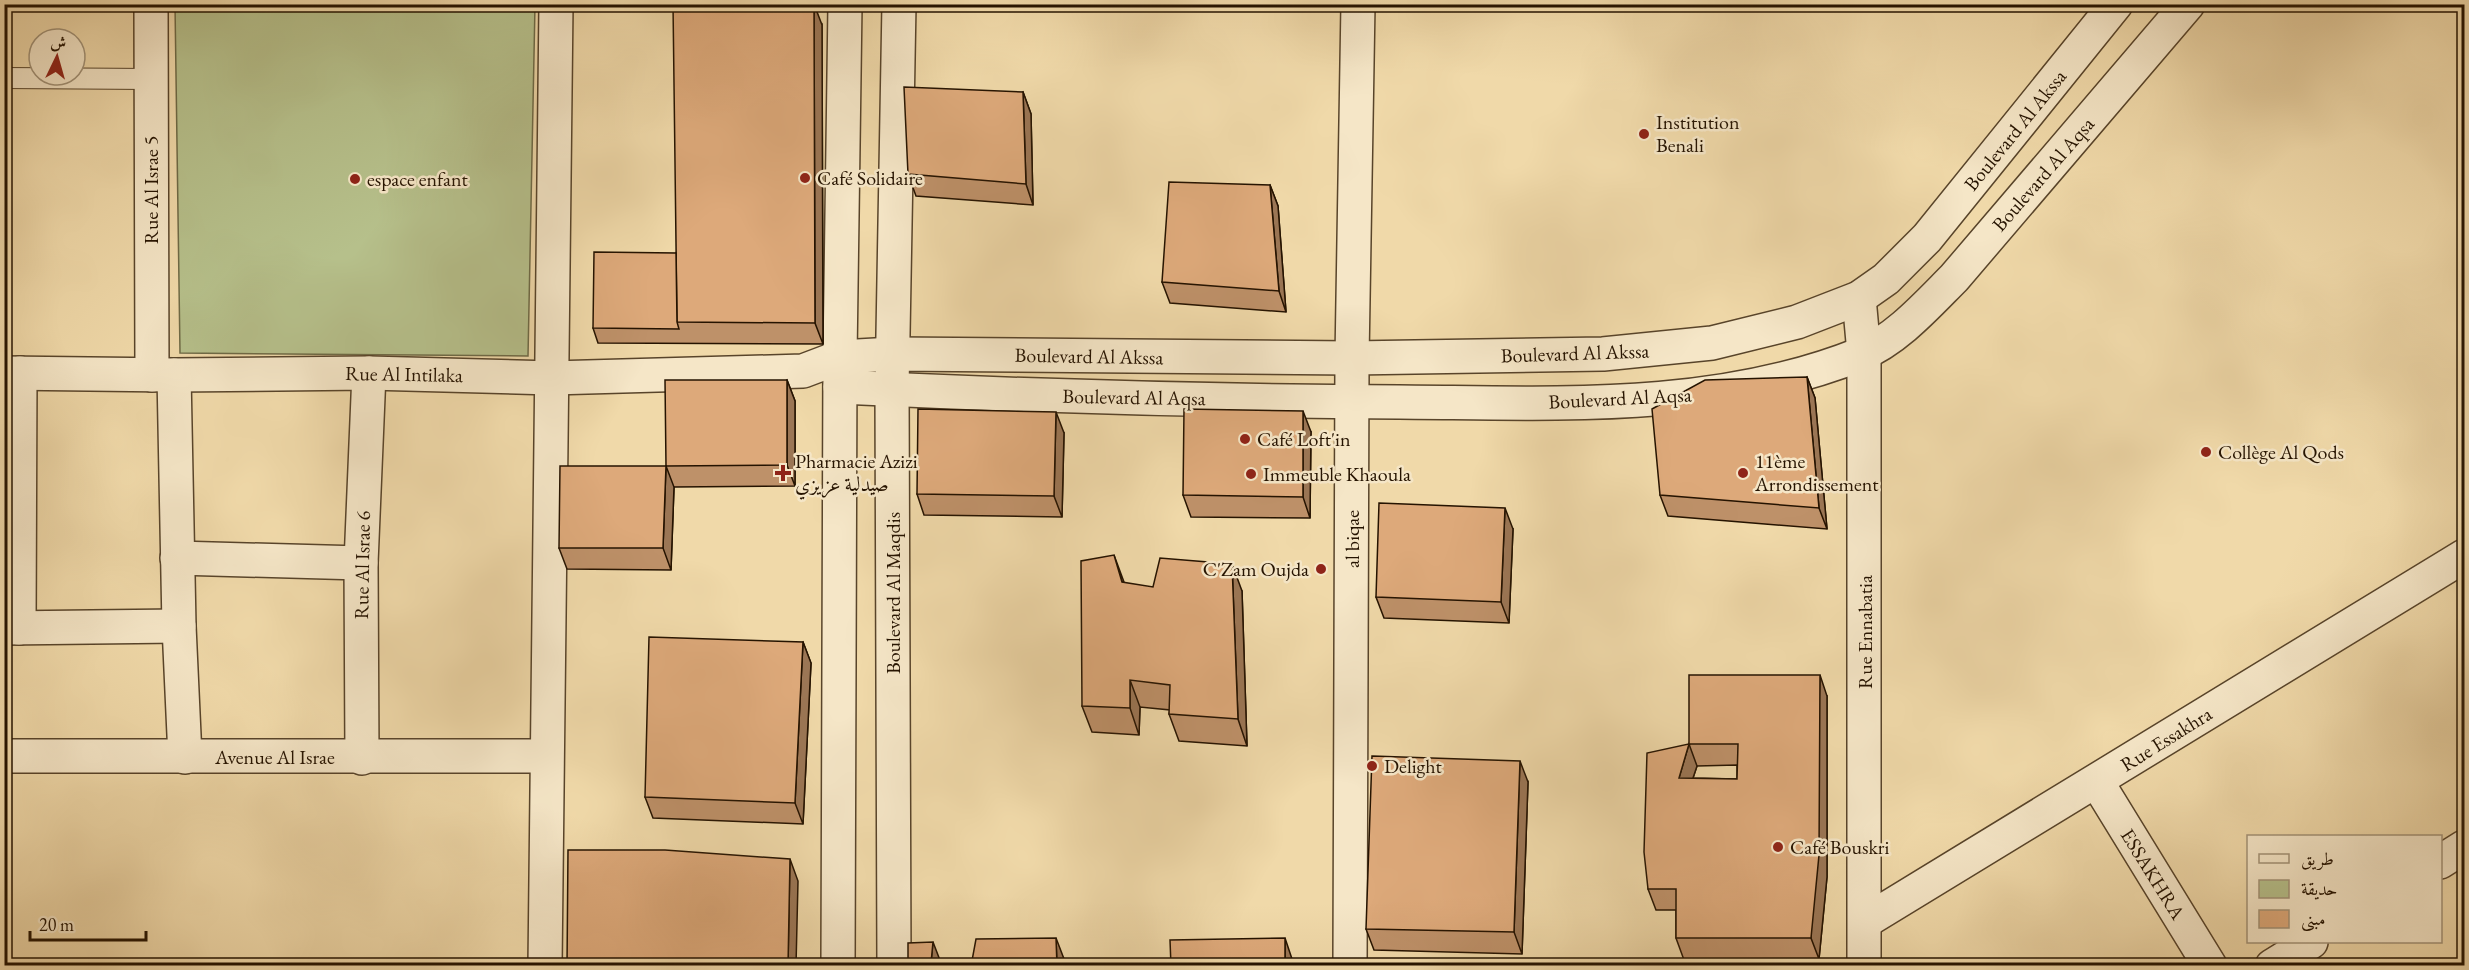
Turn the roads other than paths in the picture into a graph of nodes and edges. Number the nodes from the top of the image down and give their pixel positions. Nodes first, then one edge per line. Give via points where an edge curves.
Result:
1 (151, 4) edge
2 (556, 4) edge
3 (845, 4) edge
4 (899, 4) edge
5 (1358, 4) edge
6 (2116, 4) edge
7 (2188, 4) edge
8 (4, 78) edge
9 (151, 79) junction
10 (1859, 298) junction
11 (1864, 353) junction
12 (893, 354) junction
13 (1353, 358) junction
14 (840, 372) junction
15 (12, 373) edge
16 (369, 373) junction
17 (163, 375) junction
18 (552, 378) junction
19 (892, 389) junction
20 (1353, 402) junction
21 (2464, 556) edge
22 (177, 558) junction
23 (361, 563) junction
24 (179, 626) junction
25 (12, 628) edge
26 (4, 756) edge
27 (546, 756) junction
28 (186, 757) junction
29 (362, 758) junction
30 (2097, 782) junction
31 (2464, 847) edge
32 (2442, 861) edge
33 (1866, 921) junction
34 (2309, 943) edge
35 (545, 966) edge
36 (838, 966) edge
37 (894, 966) edge
38 (1350, 966) edge
39 (1864, 966) edge
40 (2210, 966) edge
41 (2272, 966) edge

1 - 9 street, Rue Al Israe 5
2 - 18 street
3 - 14 street
4 - 12 street, Boulevard Al Maqdis
5 - 13 street, al biqae
6 - 10 street, Boulevard Al Akssa via 1927,238 1886,279
7 - 11 street, Boulevard Al Aqsa via 1954,278 1891,335
8 - 9 lane
9 - 17 street, Rue Al Israe 5
10 - 11 street, Rue Ennabatia
10 - 13 street, Boulevard Al Akssa via 1816,316 1753,334 1666,348 1603,354
11 - 20 street, Boulevard Al Aqsa via 1759,384 1655,399 1598,403
11 - 33 street, Rue Ennabatia
12 - 13 street, Boulevard Al Akssa
12 - 14 street, Boulevard Al Akssa
12 - 19 street, Boulevard Al Maqdis
13 - 20 street, al biqae
14 - 18 street, Rue Al Intilaka
14 - 19 street, Boulevard Al Aqsa
14 - 36 street
15 - 17 street, Rue Al Intilaka
15 - 25 street
16 - 17 street, Rue Al Intilaka
16 - 18 street, Rue Al Intilaka
16 - 23 street, Rue Al Israe 6
17 - 22 street, Rue Al Israe 5
18 - 27 street
19 - 20 street, Boulevard Al Aqsa
19 - 37 street, Boulevard Al Maqdis
20 - 38 street, al biqae
21 - 30 street, Rue Essakhra
22 - 23 street
22 - 24 street, Rue Al Israe 5
23 - 29 street, Rue Al Israe 6
24 - 25 street
24 - 28 street, Rue Al Israe 5
26 - 28 street, Avenue Al Israe
27 - 29 street, Avenue Al Israe
27 - 35 street
28 - 29 street, Avenue Al Israe
30 - 33 street, Rue Essakhra
30 - 40 street, ESSAKHRA
31 - 32 street
33 - 39 street, Rue Ennabatia
34 - 41 street

